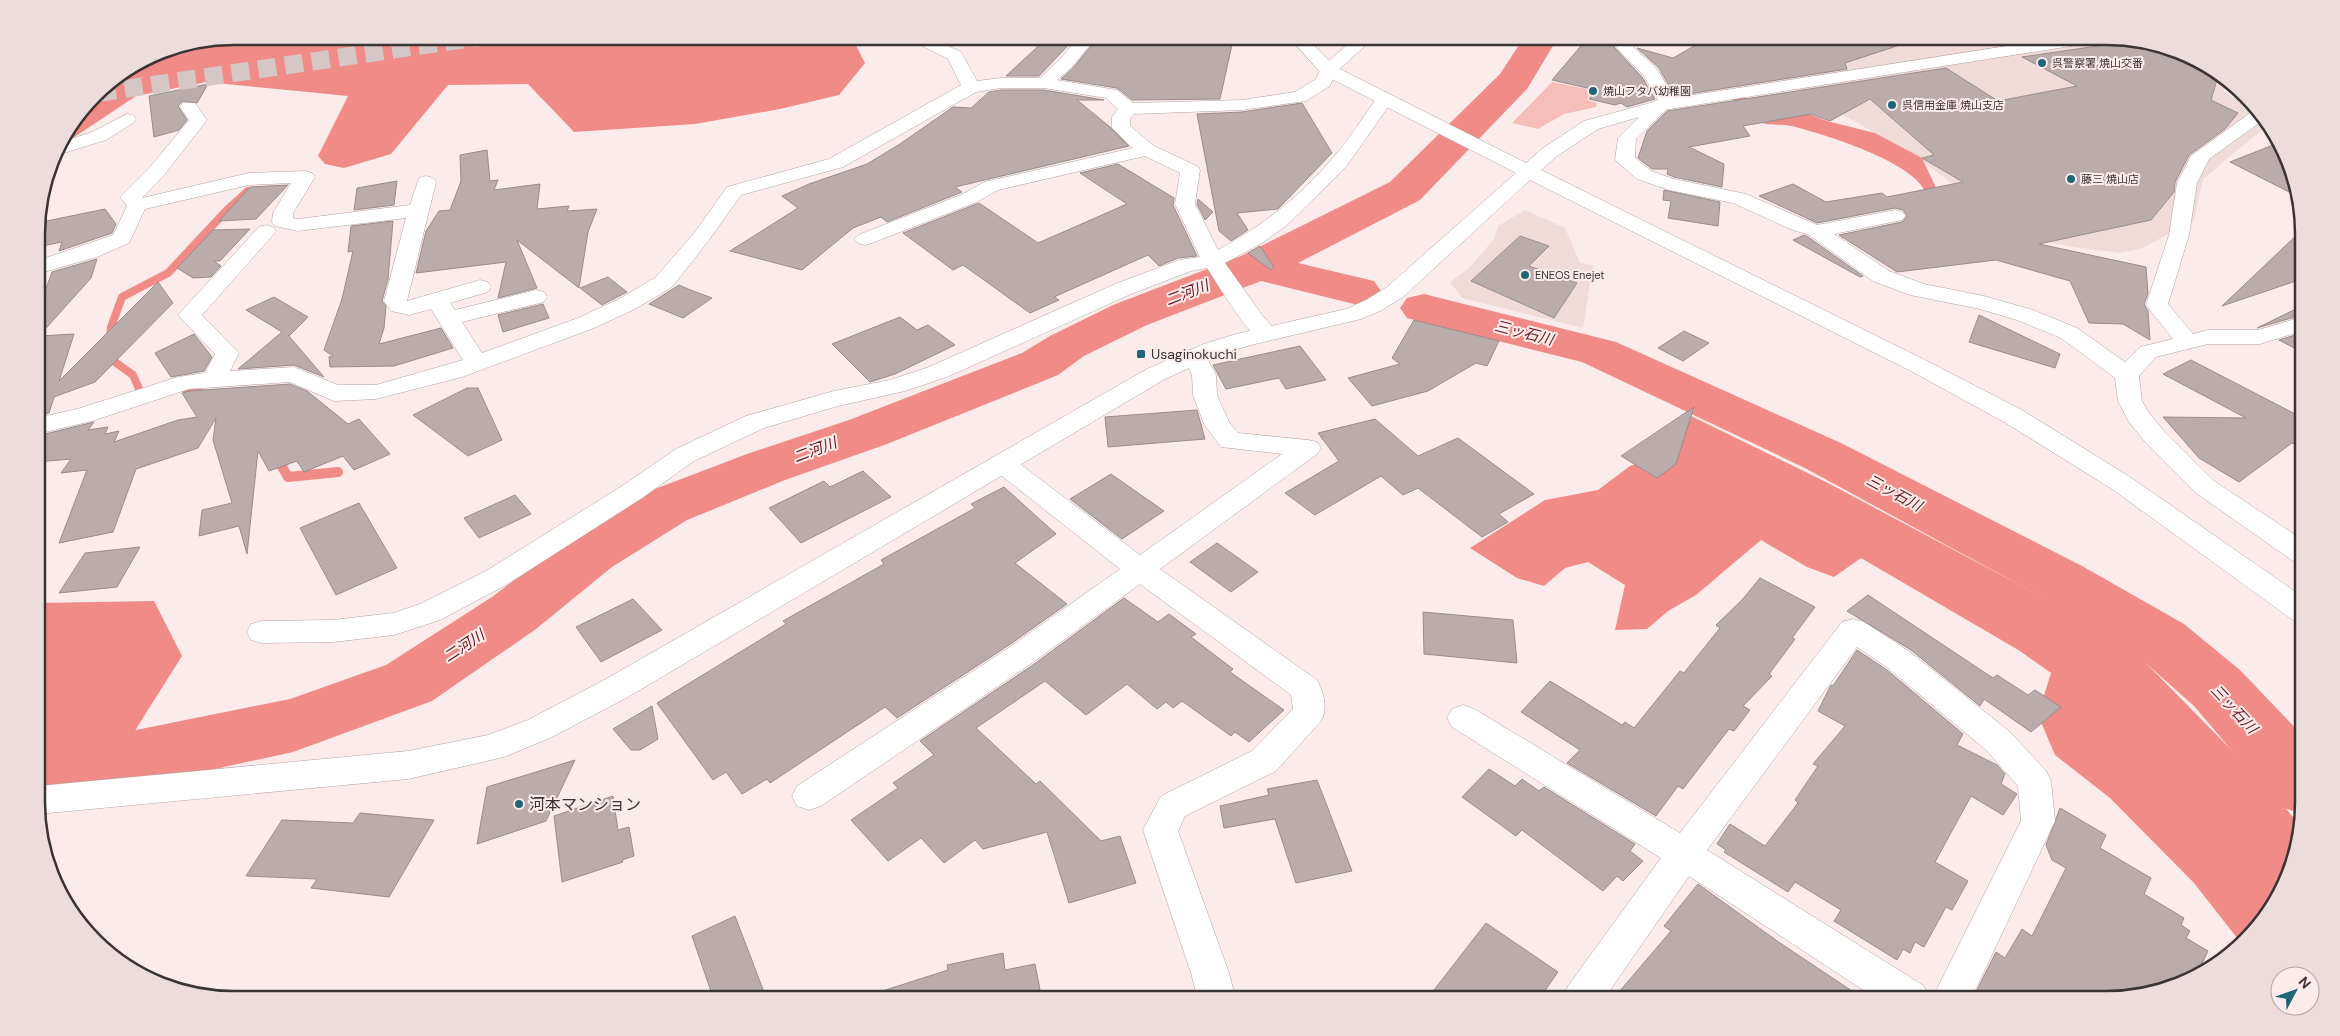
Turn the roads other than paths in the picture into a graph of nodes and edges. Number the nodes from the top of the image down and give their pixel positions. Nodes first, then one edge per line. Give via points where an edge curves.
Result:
1 (930, 45) edge
2 (1081, 45) edge
3 (1304, 45) edge
4 (1357, 45) edge
5 (1624, 45) edge
6 (2045, 45) edge
7 (1328, 70) junction
8 (1044, 82) junction
9 (971, 87) junction
10 (1391, 103) junction
11 (1665, 104) junction
12 (190, 107) dead end
13 (1129, 109) junction
14 (2255, 118) edge
15 (126, 119) dead end
16 (66, 148) edge
17 (1147, 150) junction
18 (1528, 171) junction
19 (426, 182) dead end
20 (137, 205) junction
21 (420, 210) junction
22 (1895, 216) dead end
23 (266, 231) dead end
24 (1816, 231) junction
25 (864, 238) dead end
26 (1215, 264) junction
27 (45, 266) edge
28 (480, 287) dead end
29 (536, 297) dead end
30 (443, 309) junction
31 (2295, 326) edge
32 (1260, 327) junction
33 (2188, 342) junction
34 (1195, 356) junction
35 (478, 363) junction
36 (2127, 375) junction
37 (214, 380) junction
38 (45, 424) edge
39 (1002, 463) junction
40 (2295, 549) edge
41 (1141, 570) junction
42 (2295, 606) edge
43 (262, 632) dead end
44 (1463, 718) dead end
45 (809, 796) dead end
46 (45, 799) edge
47 (1684, 854) junction
48 (1214, 991) edge
49 (1588, 991) edge
50 (1898, 991) edge
51 (1955, 991) edge

1 - 9 street via 955,56
2 - 8 street
3 - 7 street
4 - 7 street
5 - 11 street via 1651,73
6 - 11 street
7 - 10 street
7 - 13 street via 1324,82 1300,96 1242,106
8 - 9 street
8 - 13 street via 1111,94
9 - 35 street via 836,163 734,191 664,282 586,323
10 - 18 street
10 - 26 street via 1338,163 1279,222
11 - 18 street via 1591,125
11 - 24 street via 1628,138 1625,160 1644,175 1669,184 1739,198
12 - 20 street via 198,120 158,170 130,197
13 - 17 street via 1121,117 1121,128
14 - 33 street via 2201,156 2187,183 2180,235 2157,305
15 - 16 street via 99,136
17 - 25 street via 991,186 970,198
17 - 26 street via 1190,170 1185,204
18 - 32 street via 1386,298 1353,314
18 - 42 street via 1917,364 2013,416 2121,483
19 - 21 street
20 - 21 street via 249,179 305,177 283,213 282,222 298,225
20 - 27 street via 122,239
21 - 30 street via 394,301 398,306 409,308
22 - 24 street
23 - 37 street via 189,315 227,353
24 - 36 street via 1881,276 1918,290 2025,315 2069,333
26 - 32 street
26 - 43 street via 1187,265 1123,289 938,372 756,422 685,455 496,578 430,612 394,624 333,631
28 - 30 street
29 - 30 street
30 - 35 street
31 - 33 street via 2260,337 2208,337
32 - 34 street
33 - 36 street via 2148,352
34 - 39 street via 1156,374
34 - 41 street via 1204,375 1205,395 1216,424 1230,442 1308,448
35 - 37 street via 376,392 334,393 294,374
36 - 40 street via 2130,401 2155,437 2205,487
37 - 38 street via 186,382
39 - 41 street
39 - 46 street via 617,688 539,729 492,748 408,765
41 - 45 street via 1021,655
41 - 48 street via 1306,689 1310,712 1264,761 1173,806 1160,830
44 - 47 street
47 - 49 street
47 - 50 street
47 - 51 street via 1854,630 1899,660 1998,741 2034,781 2038,821

